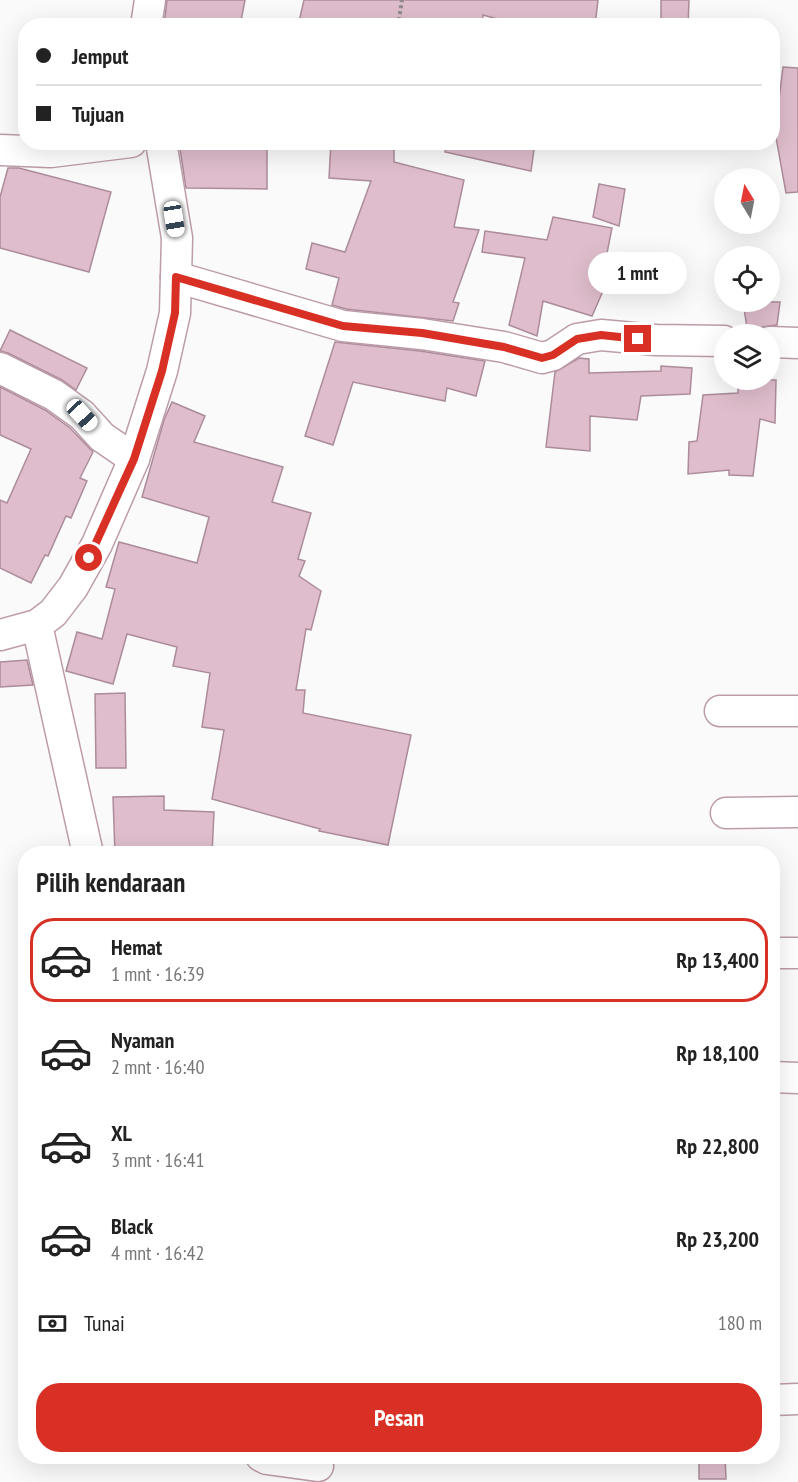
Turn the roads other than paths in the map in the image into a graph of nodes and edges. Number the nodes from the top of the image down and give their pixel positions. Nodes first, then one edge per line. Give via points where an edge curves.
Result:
1 (150, 0) edge
2 (147, 18) edge
3 (0, 150) edge
4 (70, 150) edge
5 (163, 150) edge
6 (176, 277) junction
7 (714, 341) edge
8 (780, 342) edge
9 (798, 343) edge
10 (0, 368) edge
11 (121, 450) junction
12 (37, 625) junction
13 (0, 635) edge
14 (720, 711) dead end
15 (798, 711) edge
16 (798, 812) edge
17 (726, 813) dead end
18 (86, 846) edge
19 (780, 953) edge
20 (798, 953) edge
21 (780, 1077) edge
22 (798, 1078) edge
23 (798, 1399) edge
24 (780, 1400) edge
25 (299, 1464) edge
26 (318, 1468) edge

1 - 2 street
3 - 4 street
5 - 6 street via 177,238
6 - 7 street via 343,326 422,333 542,358 577,339 601,335
6 - 11 street via 175,313 162,371
8 - 9 street
10 - 11 street via 54,396
11 - 12 street via 97,544 73,587
12 - 13 street
12 - 18 street
14 - 15 street
16 - 17 street
19 - 20 street
21 - 22 street
23 - 24 street
25 - 26 street

